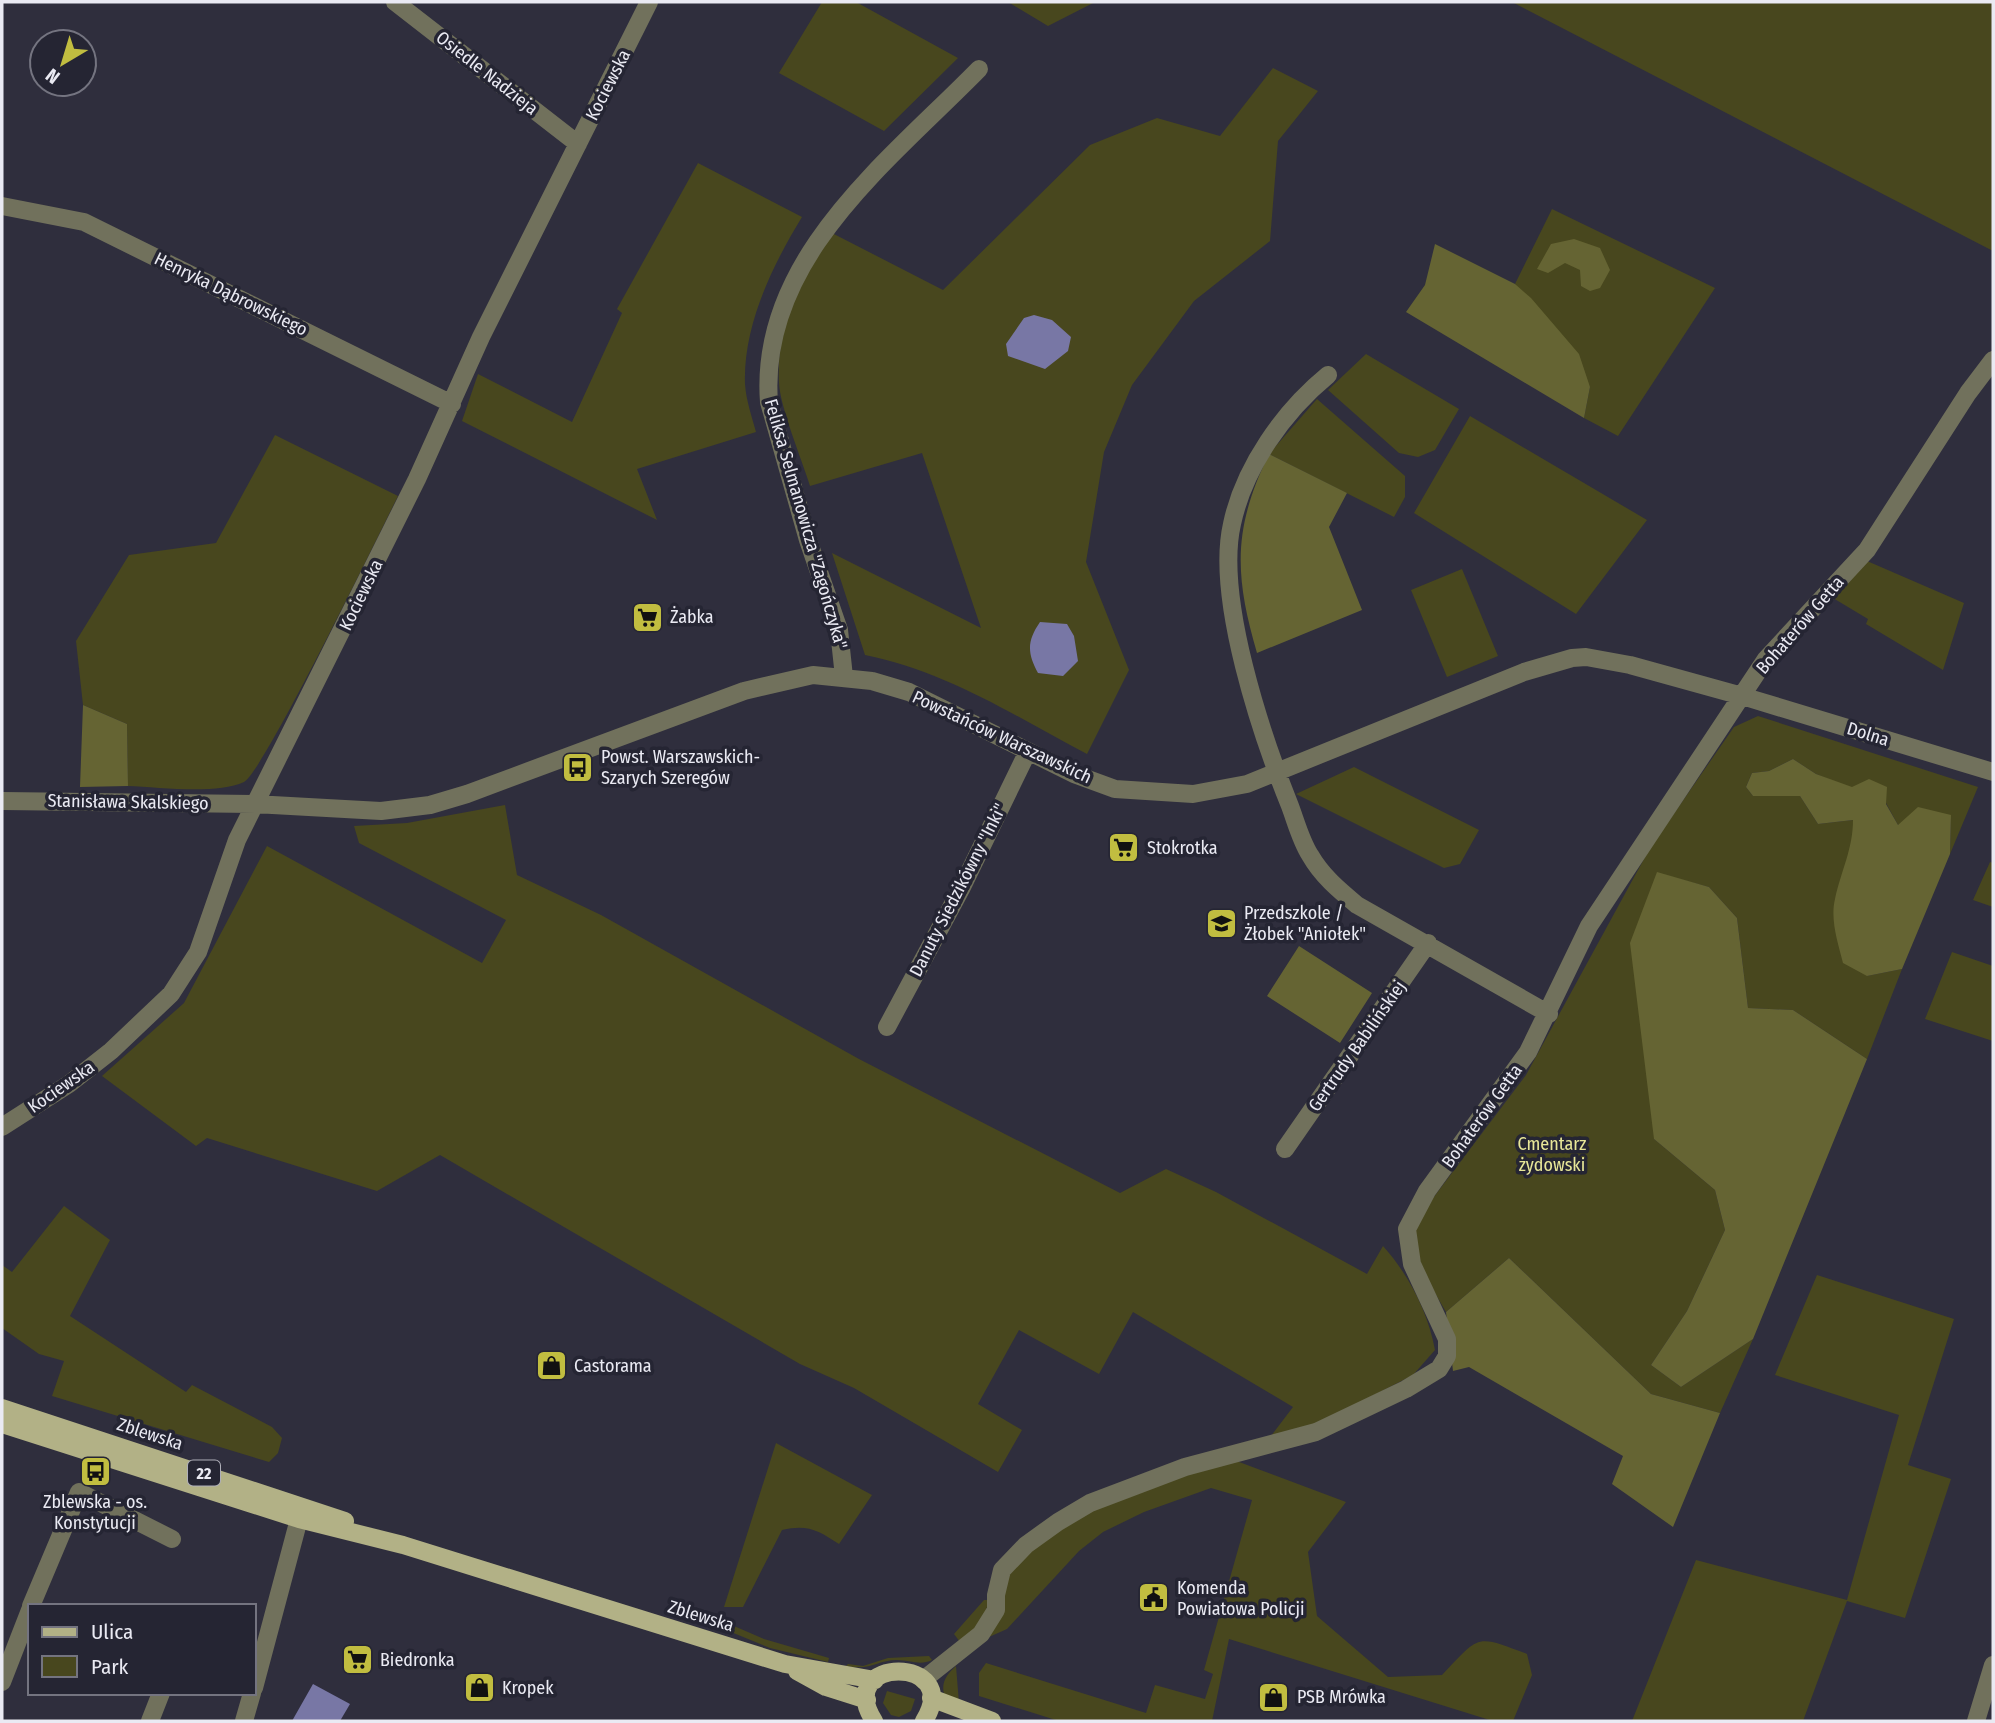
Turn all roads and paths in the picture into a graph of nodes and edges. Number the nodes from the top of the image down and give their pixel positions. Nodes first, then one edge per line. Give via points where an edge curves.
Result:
1 (395, 2) edge
2 (649, 2) edge
3 (979, 69) dead end
4 (578, 144) junction
5 (2, 206) edge
6 (1993, 360) edge
7 (1328, 375) dead end
8 (452, 404) junction
9 (844, 677) junction
10 (1742, 696) junction
11 (1028, 751) junction
12 (1276, 772) junction
13 (1993, 772) edge
14 (2, 801) edge
15 (254, 804) junction
16 (1429, 943) junction
17 (1549, 1014) junction
18 (887, 1027) dead end
19 (2, 1127) edge
20 (1285, 1149) dead end
21 (2, 1408) edge
22 (2, 1424) edge
23 (299, 1519) junction
24 (172, 1539) dead end
25 (403, 1545) junction
26 (33, 1604) edge
27 (28, 1612) edge
28 (9, 1641) edge
29 (785, 1664) junction
30 (1993, 1665) edge
31 (256, 1676) edge
32 (3, 1677) edge
33 (875, 1680) junction
34 (923, 1680) junction
35 (161, 1695) edge
36 (251, 1695) edge
37 (931, 1698) junction
38 (867, 1700) junction
39 (150, 1721) edge
40 (244, 1721) edge
41 (874, 1721) edge
42 (926, 1721) edge
43 (992, 1721) edge
44 (1976, 1721) edge

1 - 4 street, Osiedle Nadzieja
2 - 4 street, Kociewska
3 - 9 street, Feliksa Selmanowicza "Zagończyka" via 832,218 804,259 784,303 773,343 767,379 769,402 804,528 839,630
4 - 8 street, Kociewska
5 - 8 street, Henryka Dąbrowskiego via 85,222
6 - 10 street, Bohaterów Getta via 1867,550 1766,659
7 - 12 street via 1263,451 1241,492 1231,525 1233,612
8 - 15 street, Kociewska
9 - 11 street, Powstańców Warszawskich via 909,692
9 - 15 street, Powstańców Warszawskich via 813,675 744,691 430,805 381,811
10 - 12 street, Powstańców Warszawskich via 1605,660 1572,658
10 - 13 street, Dolna
10 - 17 street, Bohaterów Getta via 1589,926
11 - 12 street, Powstańców Warszawskich via 1115,789 1156,793 1193,794 1228,788
11 - 18 street, Danuty Siedzikówny "Inki"
12 - 16 street via 1310,855 1331,883 1357,905
14 - 15 street, Stanisława Skalskiego
15 - 19 street, Kociewska via 198,952 171,994 85,1071
16 - 17 street
16 - 20 street, Gertrudy Babilińskiej
17 - 34 street, Bohaterów Getta via 1515,1071 1427,1191 1407,1229 1412,1264 1447,1339 1447,1356 1439,1369 1316,1432 1185,1467 1090,1503 1026,1545 999,1578 996,1610 981,1634
21 - 25 main road, Zblewska / 22 via 320,1511
22 - 23 main road, Zblewska / 22
23 - 25 main road, Zblewska / 22
23 - 31 street
24 - 26 street via 79,1492
25 - 29 main road, Zblewska / 22
27 - 28 street
28 - 32 street
29 - 33 main road, Zblewska / 22
29 - 38 main road, Zblewska / 22 via 826,1687
30 - 44 street
33 - 34 main road, 22 via 883,1673 904,1669
33 - 38 main road
34 - 37 main road
35 - 39 street
36 - 40 street
37 - 42 main road
37 - 43 main road
38 - 41 main road

